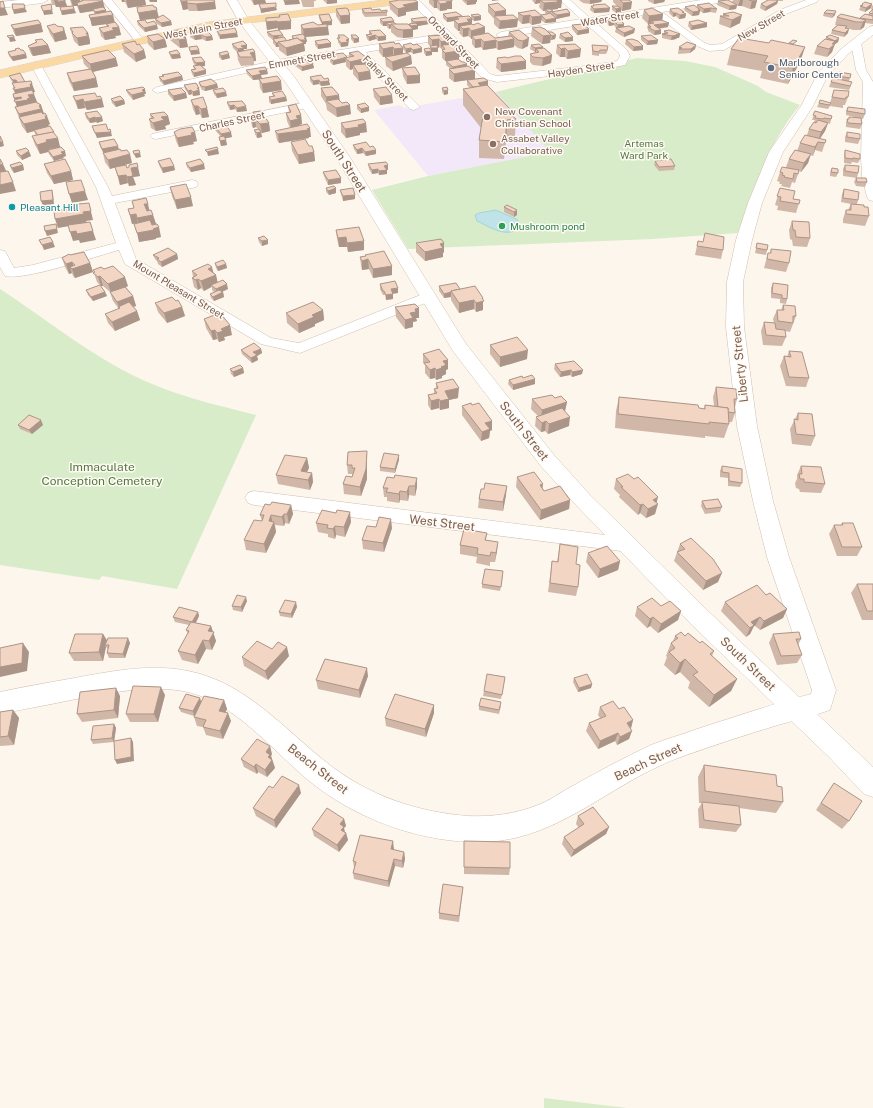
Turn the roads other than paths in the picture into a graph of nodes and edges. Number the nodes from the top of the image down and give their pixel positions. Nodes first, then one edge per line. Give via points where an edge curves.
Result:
1 (43, 0) edge
2 (107, 0) edge
3 (232, 0) edge
4 (409, 0) edge
5 (414, 0) edge
6 (565, 0) edge
7 (718, 0) edge
8 (788, 0) edge
9 (814, 0) edge
10 (0, 5) edge
11 (800, 6) junction
12 (654, 10) junction
13 (243, 20) junction
14 (589, 21) junction
15 (873, 29) edge
16 (449, 36) junction
17 (501, 36) edge
18 (140, 40) junction
19 (856, 43) junction
20 (358, 50) junction
21 (277, 63) junction
22 (36, 65) junction
23 (0, 74) edge
24 (497, 79) joint
25 (157, 90) dead end
26 (307, 105) junction
27 (414, 107) dead end
28 (156, 136) dead end
29 (192, 184) dead end
30 (873, 197) edge
31 (108, 201) junction
32 (124, 245) junction
33 (0, 254) edge
34 (428, 297) junction
35 (254, 498) dead end
36 (629, 545) junction
37 (0, 703) edge
38 (796, 709) junction
39 (873, 785) edge

1 - 10 street
2 - 18 street
3 - 13 street, South Street
4 - 13 main road, West Main Street
5 - 16 street, Orchard Street
6 - 14 street, Hayden Street
7 - 12 street, Water Street
8 - 11 street
9 - 11 street, New Street
11 - 12 street, New Street via 783,12 724,47 709,48
12 - 14 street, Water Street
13 - 18 main road, West Main Street
13 - 21 street, South Street
14 - 17 street, Water Street
14 - 24 street, Hayden Street via 623,52 625,56 621,63
15 - 19 street, Liberty Street
16 - 20 street, Emmett Street
16 - 24 street, Orchard Street via 486,76
18 - 22 main road, West Main Street
19 - 30 street via 861,70 868,82 867,158
19 - 38 street, Liberty Street via 822,76 807,106 776,152 750,218 735,282 735,327 747,426 763,501 778,557 824,690 821,702
20 - 21 street, Emmett Street
20 - 27 street, Fahey Street
21 - 25 street, Emmett Street
21 - 26 street, South Street
22 - 23 main road, West Main Street
22 - 31 street, Mount Pleasant Street
26 - 28 street, Charles Street
26 - 34 street, South Street via 344,159
29 - 31 street
31 - 32 street, Mount Pleasant Street
32 - 33 street via 10,273
32 - 34 street, Mount Pleasant Street via 130,261 266,341 281,346 300,348
34 - 36 street, South Street via 459,346 547,460
35 - 36 street, West Street
36 - 38 street, South Street via 701,619
37 - 38 street, Beach Street via 118,681 151,678 192,682 231,699 321,774 360,801 415,821 486,829 536,820 671,749
38 - 39 street, South Street

